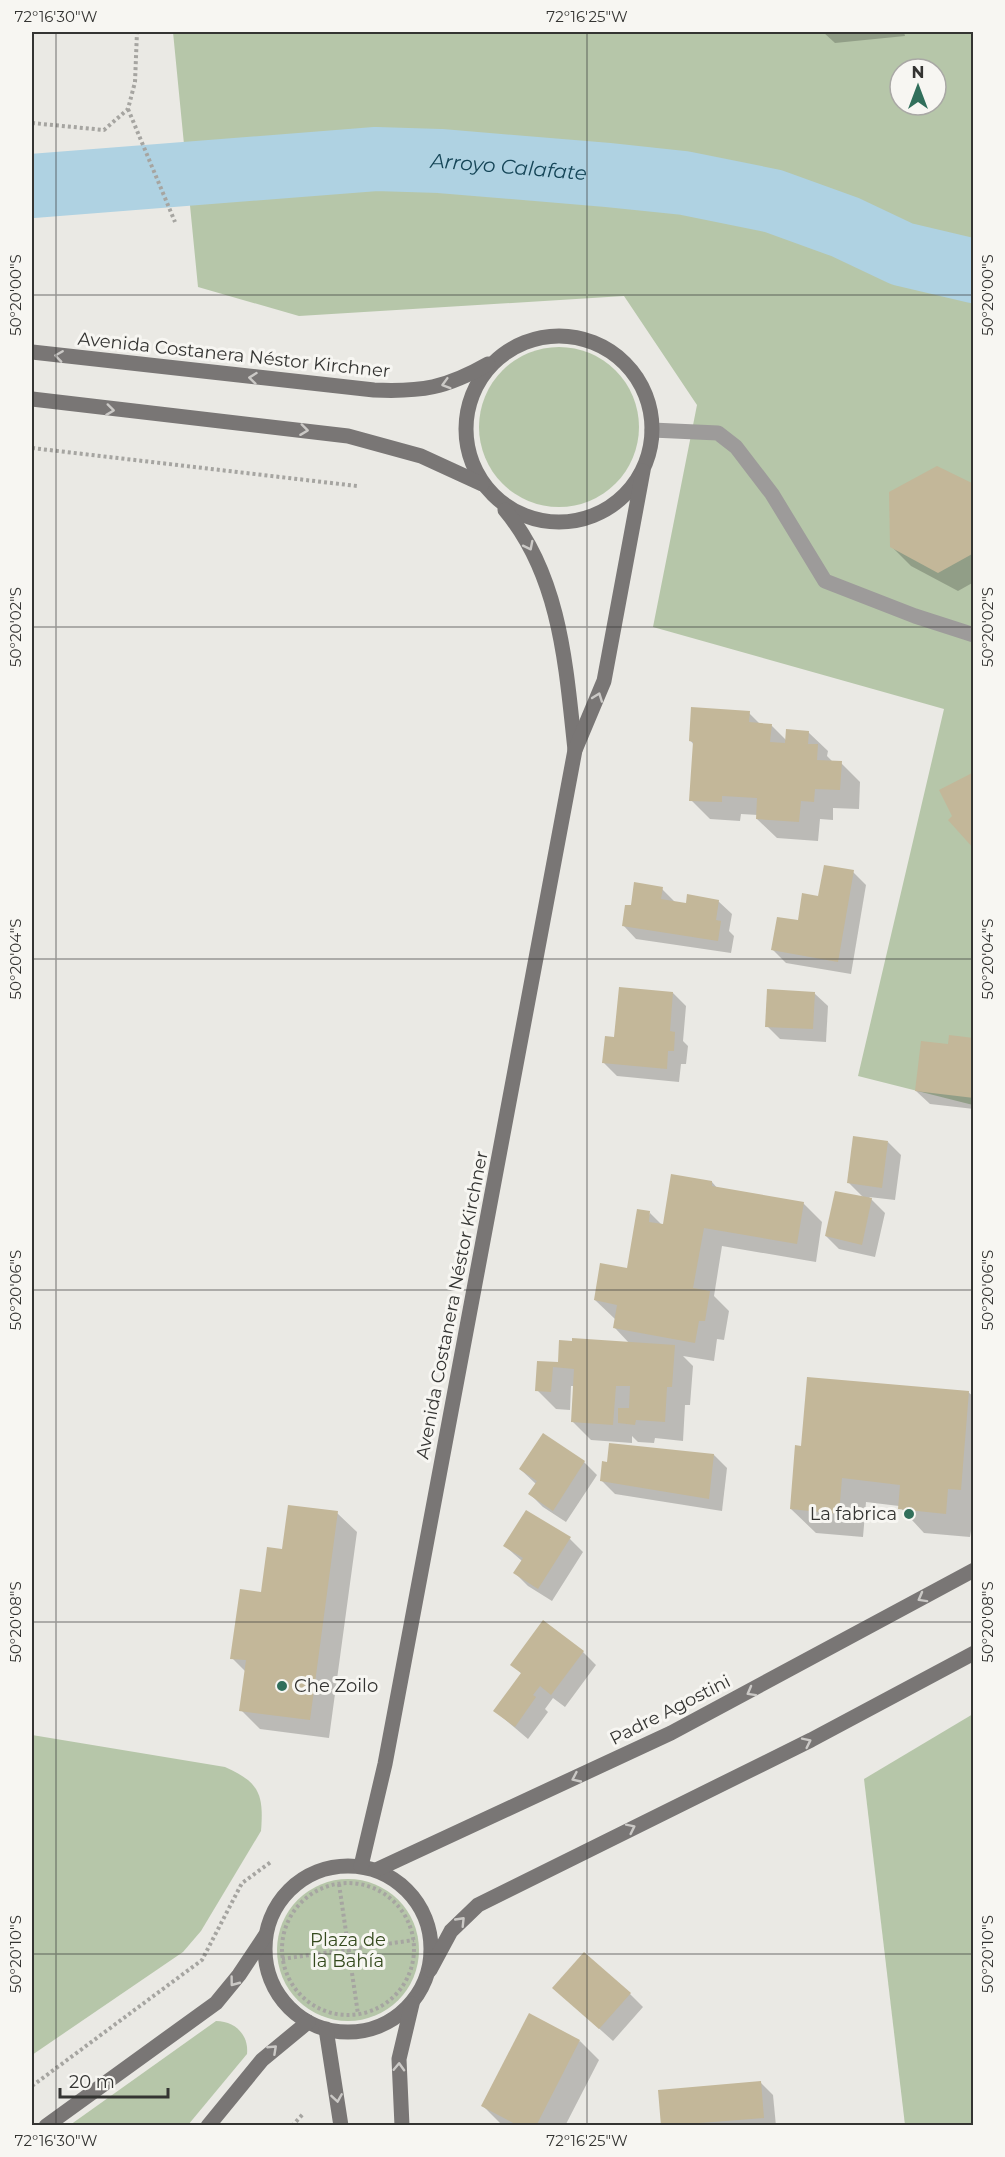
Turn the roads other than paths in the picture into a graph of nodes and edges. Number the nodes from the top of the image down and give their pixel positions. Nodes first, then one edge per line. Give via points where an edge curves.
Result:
1 (32, 352) edge
2 (498, 358) junction
3 (32, 399) edge
4 (652, 430) junction
5 (643, 471) junction
6 (483, 485) junction
7 (496, 498) junction
8 (974, 635) edge
9 (576, 750) junction
10 (974, 1570) edge
11 (974, 1653) edge
12 (361, 1866) junction
13 (376, 1870) junction
14 (266, 1933) junction
15 (429, 1970) junction
16 (412, 2003) junction
17 (308, 2022) junction
18 (326, 2029) junction
19 (46, 2126) edge
20 (208, 2126) edge
21 (341, 2126) edge
22 (402, 2126) edge

2 -> 1 main road, Avenida Costanera Néstor Kirchner via 446,385 400,391
2 - 4 main road, Avenida Costanera Néstor Kirchner via 516,346 557,336 598,344 632,371 650,409
2 - 6 main road, Avenida Costanera Néstor Kirchner via 474,389 466,418 467,448
3 -> 6 main road, Avenida Costanera Néstor Kirchner via 348,436 421,456
4 - 5 main road, Avenida Costanera Néstor Kirchner
4 - 8 street via 718,433 736,447 772,494 825,581
5 - 7 main road, Avenida Costanera Néstor Kirchner via 611,506 585,519 547,522 528,518
9 -> 5 main road, Avenida Costanera Néstor Kirchner via 604,681
6 - 7 main road, Avenida Costanera Néstor Kirchner
7 -> 9 main road, Avenida Costanera Néstor Kirchner via 526,539 547,586 566,663
9 - 12 main road, Avenida Costanera Néstor Kirchner via 385,1764
10 -> 13 main road, Padre Agostini via 671,1733
15 -> 11 main road via 451,1931 478,1905 810,1740
12 - 13 main road
12 - 14 main road via 329,1868 300,1881 278,1904
13 - 15 main road via 406,1888 426,1918 431,1934
14 - 17 main road via 265,1951 273,1985 288,2006
14 -> 19 main road via 216,2002
15 - 16 main road
16 - 18 main road via 398,2016 364,2031
22 -> 16 main road via 399,2059
17 - 18 main road
20 -> 17 main road via 262,2060
18 -> 21 main road

